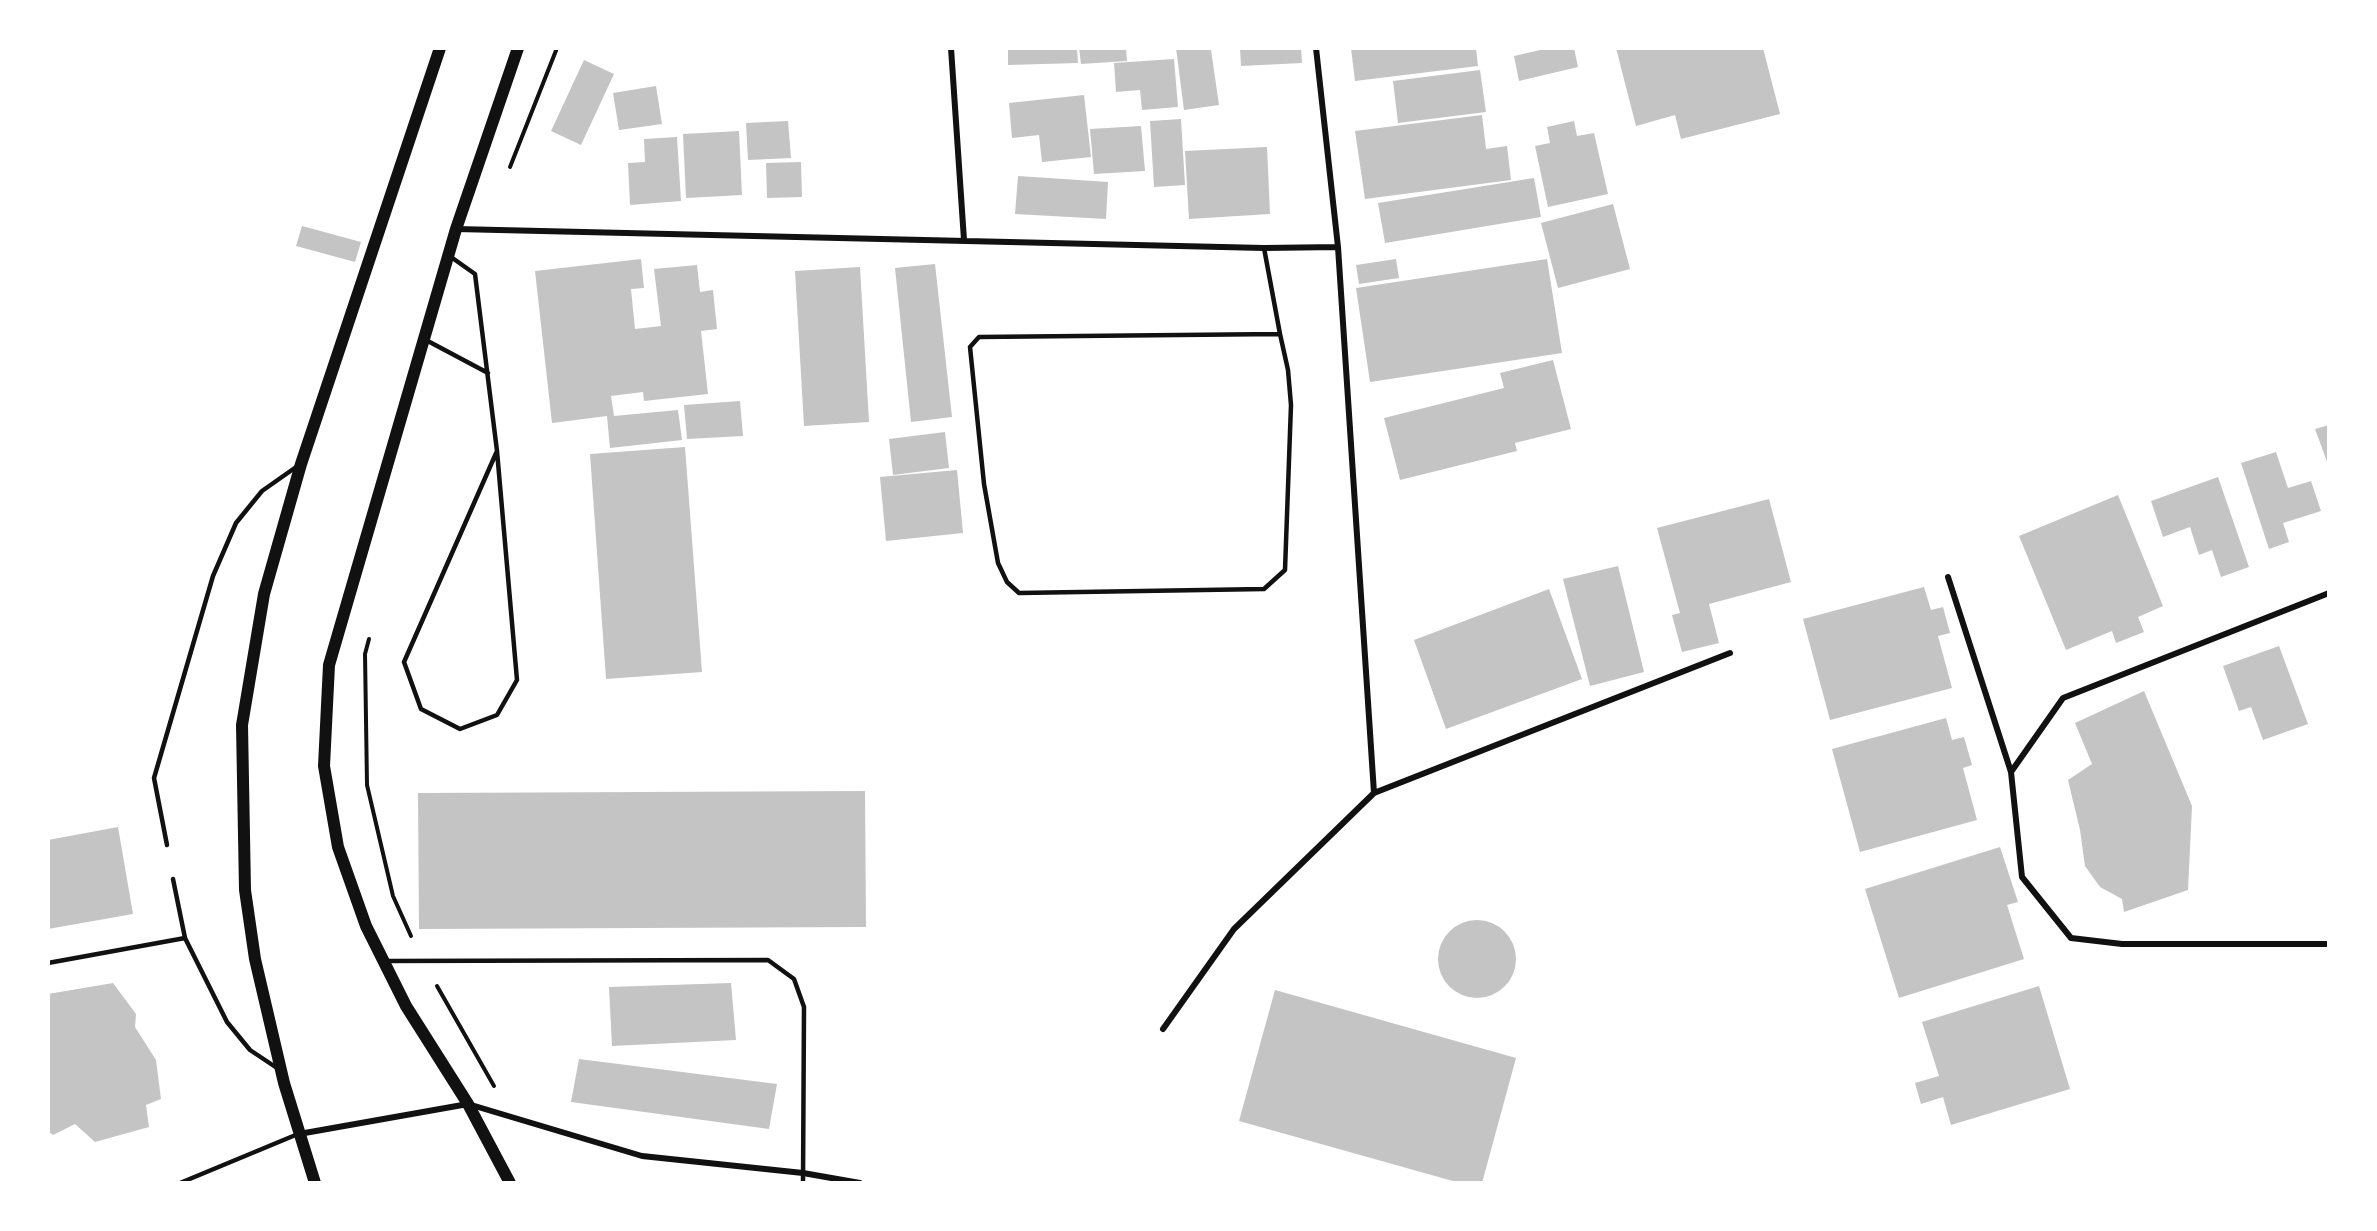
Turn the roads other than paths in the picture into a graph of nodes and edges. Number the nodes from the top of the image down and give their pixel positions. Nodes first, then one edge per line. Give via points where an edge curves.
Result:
1 (440, 48) edge
2 (518, 48) edge
3 (951, 48) edge
4 (1316, 48) edge
5 (456, 229) junction
6 (964, 240) junction
7 (1338, 247) junction
8 (1264, 248) junction
9 (448, 255) junction
10 (1280, 334) junction
11 (424, 339) junction
12 (488, 373) junction
13 (497, 451) junction
14 (301, 464) junction
15 (1948, 577) dead end
16 (2329, 593) edge
17 (1730, 653) dead end
18 (2011, 772) junction
19 (1374, 793) junction
20 (167, 845) dead end
21 (173, 879) dead end
22 (186, 938) junction
23 (2329, 944) edge
24 (384, 961) junction
25 (48, 963) edge
26 (1164, 1029) dead end
27 (280, 1070) junction
28 (468, 1104) junction
29 (298, 1134) junction
30 (803, 1173) junction
31 (180, 1183) edge
32 (315, 1183) edge
33 (510, 1183) edge
34 (803, 1183) edge
35 (860, 1183) edge

1 - 14 main road
2 - 5 main road
3 - 6 street
4 - 7 street
5 - 6 street
5 - 9 main road
6 - 8 street
7 - 8 street
7 - 19 street
8 - 10 lane
9 - 11 main road
9 - 12 lane via 475,274
10 - 10 lane via 1291,405 1285,570 1264,589 1019,593 1007,582 998,563 984,484 970,347 979,337
11 - 12 lane
11 - 24 main road via 329,665 324,766 338,847 366,926
12 - 13 lane
13 - 13 lane via 404,662 421,710 460,729 496,715 517,680
14 - 20 lane via 262,490 236,523 213,576 153,778
14 - 27 main road via 264,594 242,725 245,890 255,959
15 - 18 street
16 - 18 street via 2063,698
17 - 19 street
18 - 23 street via 2022,877 2072,938 2122,944
19 - 26 street via 1234,929
21 - 22 lane
22 - 25 lane
22 - 27 lane via 238,1038
24 - 28 main road via 406,1006
24 - 30 lane via 768,960 794,979 804,1007
27 - 29 main road
28 - 29 street
28 - 30 street via 642,1156
28 - 33 main road
29 - 31 lane
29 - 32 main road
30 - 34 lane
30 - 35 street

